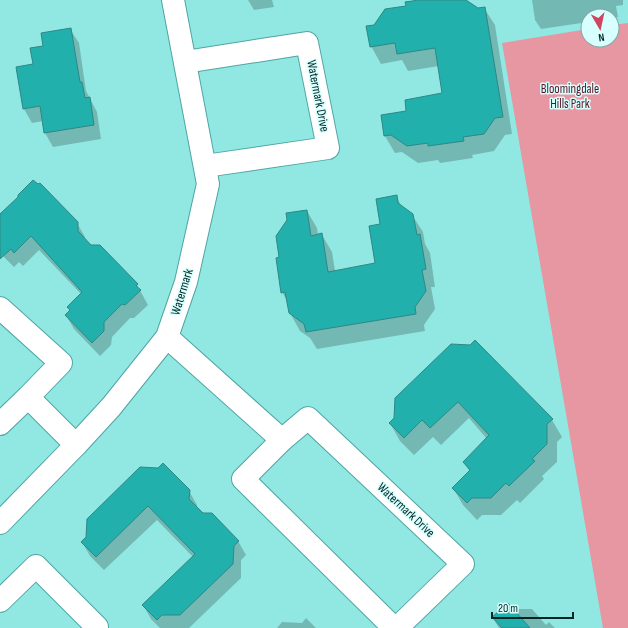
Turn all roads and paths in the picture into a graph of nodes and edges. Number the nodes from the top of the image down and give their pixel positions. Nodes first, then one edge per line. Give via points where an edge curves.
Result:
1 (173, 0) edge
2 (185, 62) junction
3 (205, 166) junction
4 (0, 308) edge
5 (167, 337) junction
6 (28, 397) junction
7 (0, 424) edge
8 (282, 440) junction
9 (76, 445) junction
10 (0, 523) edge
11 (0, 600) edge
12 (95, 628) edge
13 (394, 628) edge
14 (397, 628) edge

1 - 2 street, Watermark
2 - 3 street, Watermark
2 - 3 street, Watermark Drive via 307,43 328,148
3 - 5 street, Watermark via 208,184 205,200 186,282
4 - 6 street via 61,363
5 - 8 street
5 - 9 street, Watermark via 111,407
6 - 7 street
6 - 9 street
8 - 13 street, Watermark Drive via 243,479
8 - 14 street, Watermark Drive via 308,418 463,564
9 - 10 street, Watermark
11 - 12 street via 36,566

